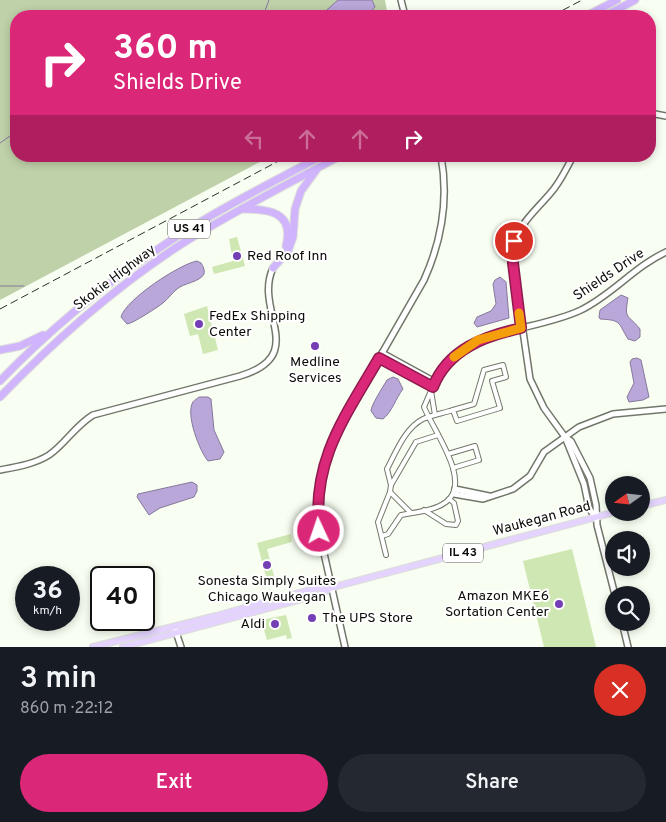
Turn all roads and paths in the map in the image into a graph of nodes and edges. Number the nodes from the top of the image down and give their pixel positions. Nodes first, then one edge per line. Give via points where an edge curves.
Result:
1 (617, 0) edge
2 (635, 0) edge
3 (598, 10) edge
4 (616, 10) edge
5 (311, 162) edge
6 (329, 162) edge
7 (442, 162) edge
8 (570, 162) edge
9 (318, 168) junction
10 (241, 209) junction
11 (666, 252) edge
12 (274, 268) junction
13 (68, 318) junction
14 (521, 328) junction
15 (0, 350) edge
16 (380, 355) junction
17 (0, 381) edge
18 (433, 386) junction
19 (0, 397) edge
20 (666, 409) edge
21 (453, 410) junction
22 (435, 416) junction
23 (429, 417) junction
24 (438, 435) junction
25 (565, 437) junction
26 (448, 454) junction
27 (453, 468) junction
28 (0, 470) edge
29 (390, 485) junction
30 (390, 492) junction
31 (454, 492) junction
32 (449, 499) junction
33 (666, 500) edge
34 (650, 504) edge
35 (424, 510) junction
36 (411, 513) junction
37 (605, 515) edge
38 (595, 518) junction
39 (382, 536) junction
40 (386, 554) dead end
41 (613, 586) edge
42 (330, 588) junction
43 (175, 629) junction
44 (624, 631) edge
45 (93, 647) edge
46 (123, 647) edge
47 (181, 647) edge
48 (345, 647) edge
49 (628, 647) edge

1 - 3 highway
2 - 4 highway
5 - 13 highway, Skokie Highway / US 41 via 191,228 138,263
6 - 9 highway, Skokie Highway / US 41
7 - 16 street via 445,204 439,242 424,280
8 - 14 street via 559,183 526,220 514,241 513,263
9 - 10 highway, Skokie Highway / US 41
9 - 12 highway via 301,191 295,210 293,237 288,251
10 - 12 highway via 270,210 282,219 288,240
10 - 19 highway, Skokie Highway / US 41 via 163,257 95,307
11 - 14 street, Shields Drive via 581,310
12 - 28 street via 268,296 277,337 273,354 262,366 240,376 93,415 48,455
13 - 15 highway via 30,342
13 - 17 highway, Skokie Highway / US 41
14 - 18 street, Shields Drive via 469,345 449,362
14 - 25 street via 534,390
16 - 18 street
16 - 42 street via 334,436 320,476 318,521
18 - 22 street
18 - 23 street via 424,407
20 - 25 street via 612,414 590,421
21 - 21 street via 474,404 484,370 503,365 506,377 492,381 500,408 457,421
21 - 22 street
22 - 23 street
23 - 24 street
23 - 29 street via 417,423 404,437 387,469
24 - 26 street
24 - 29 street via 416,442
25 - 31 street via 544,452 530,476 513,489 489,496
25 - 38 street
26 - 27 street
26 - 27 street via 475,446 479,460
27 - 31 street
29 - 30 street
30 - 36 street
30 - 39 street via 378,522
31 - 32 street
32 - 35 street
32 - 35 street via 454,503 456,525 446,524
33 - 34 main road
35 - 36 street
36 - 39 street via 401,515 388,534
37 - 38 main road, Waukegan Road / IL 43
38 - 41 street
38 - 42 main road, Waukegan Road / IL 43
39 - 40 street
42 - 43 main road, Waukegan Road / IL 43 via 321,594
42 - 48 street
43 - 45 main road, Waukegan Road / IL 43
43 - 46 main road, Waukegan Road / IL 43
43 - 47 street
44 - 49 street

